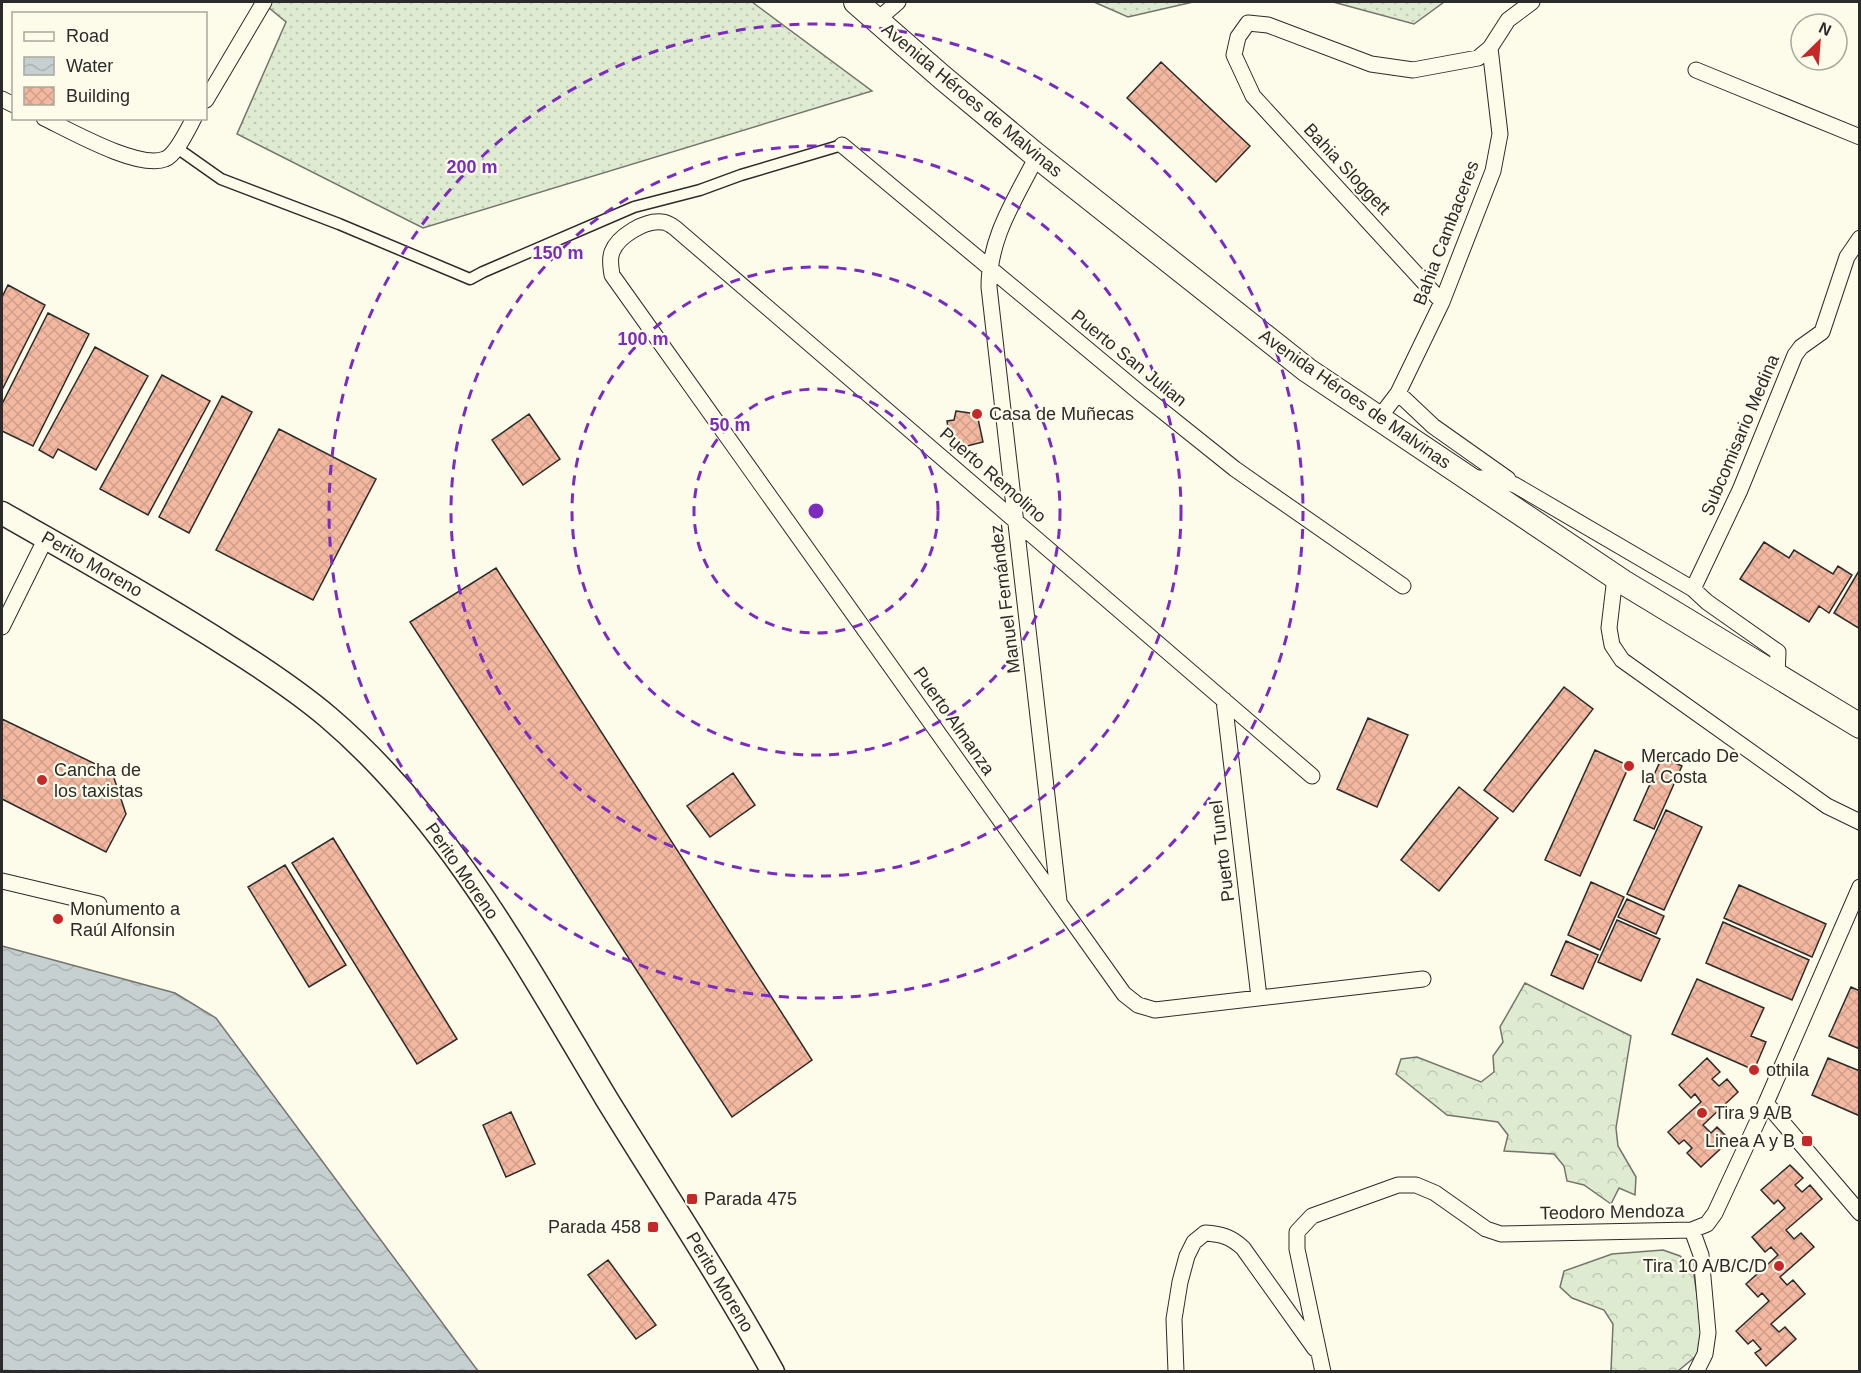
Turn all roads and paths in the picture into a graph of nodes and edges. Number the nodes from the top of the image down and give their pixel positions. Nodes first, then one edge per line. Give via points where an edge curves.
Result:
1 (264, 2) edge
2 (856, 2) edge
3 (898, 2) edge
4 (1532, 2) edge
5 (877, 20) junction
6 (1490, 48) junction
7 (1696, 70) dead end
8 (207, 98) edge
9 (48, 120) edge
10 (193, 120) edge
11 (1860, 137) edge
12 (843, 145) joint
13 (177, 148) junction
14 (1037, 156) junction
15 (641, 226) joint
16 (1860, 238) edge
17 (989, 268) junction
18 (1442, 302) junction
19 (1398, 393) junction
20 (1378, 418) junction
21 (1468, 478) junction
22 (1515, 485) junction
23 (2, 513) edge
24 (1016, 520) junction
25 (46, 538) junction
26 (1615, 577) junction
27 (1403, 586) dead end
28 (1693, 589) junction
29 (2, 627) edge
30 (1777, 676) junction
31 (1224, 700) junction
32 (1860, 726) edge
33 (1312, 776) dead end
34 (1860, 822) edge
35 (2, 881) edge
36 (1860, 887) edge
37 (99, 904) dead end
38 (1060, 904) junction
39 (1423, 979) dead end
40 (1259, 998) junction
41 (1766, 1103) junction
42 (1860, 1213) edge
43 (1692, 1230) junction
44 (1318, 1354) junction
45 (773, 1371) edge
46 (1176, 1371) edge
47 (1323, 1371) edge
48 (1696, 1371) edge

1 - 8 street
2 - 5 highway, Avenida Héroes de Malvinas
3 - 5 street
4 - 6 street via 1508,20
5 - 14 highway, Avenida Héroes de Malvinas
6 - 18 street, Bahia Cambaceres via 1500,134 1493,171
6 - 18 street, Bahia Sloggett via 1478,58 1413,70 1371,64 1268,25 1248,23 1238,37 1234,55 1253,96
7 - 11 street
9 - 13 street via 127,157 149,162 166,159
10 - 13 street
12 - 13 street via 634,207 470,279 221,179
12 - 17 street, Puerto San Julian
14 - 17 street, Manuel Fernández via 997,235
14 - 20 highway, Avenida Héroes de Malvinas via 1307,370
15 - 24 street, Puerto Remolino via 664,222 675,228
15 - 38 street, Puerto Almanza via 620,240 612,251 612,275
16 - 28 street, Subcomisario Medina via 1847,256 1822,332 1795,355 1740,490
17 - 24 street, Manuel Fernández
17 - 27 street, Puerto San Julian via 1234,469
18 - 19 street, Bahia Cambaceres
19 - 20 street, Bahia Cambaceres
19 - 22 street via 1433,426
20 - 21 highway, Avenida Héroes de Malvinas
21 - 22 street via 1492,478
21 - 26 highway, Avenida Héroes de Malvinas
22 - 28 street
23 - 25 main road, Perito Moreno
24 - 31 street, Puerto Remolino
24 - 38 street, Manuel Fernández
25 - 29 street
25 - 45 main road, Perito Moreno via 276,677 328,717 411,801 465,871 514,945
26 - 30 highway, Avenida Héroes de Malvinas
26 - 34 street via 1609,628 1612,645 1622,660 1827,806
28 - 30 street via 1778,652
30 - 32 highway, Avenida Héroes de Malvinas
31 - 33 street, Puerto Remolino
31 - 40 street, Puerto Tunel
35 - 37 street
36 - 41 street, Teodoro Mendoza
38 - 40 street, Puerto Almanza via 1124,994 1138,1005 1155,1010
39 - 40 street, Puerto Almanza
41 - 42 street
41 - 43 street, Teodoro Mendoza via 1715,1213 1707,1224
43 - 44 street, Teodoro Mendoza via 1502,1234 1486,1229 1435,1193 1416,1185 1398,1185 1312,1216 1297,1232
43 - 48 street via 1701,1255 1708,1334 1705,1354
44 - 46 street via 1243,1248 1233,1239 1205,1233 1194,1242 1179,1282 1174,1319
44 - 47 street

